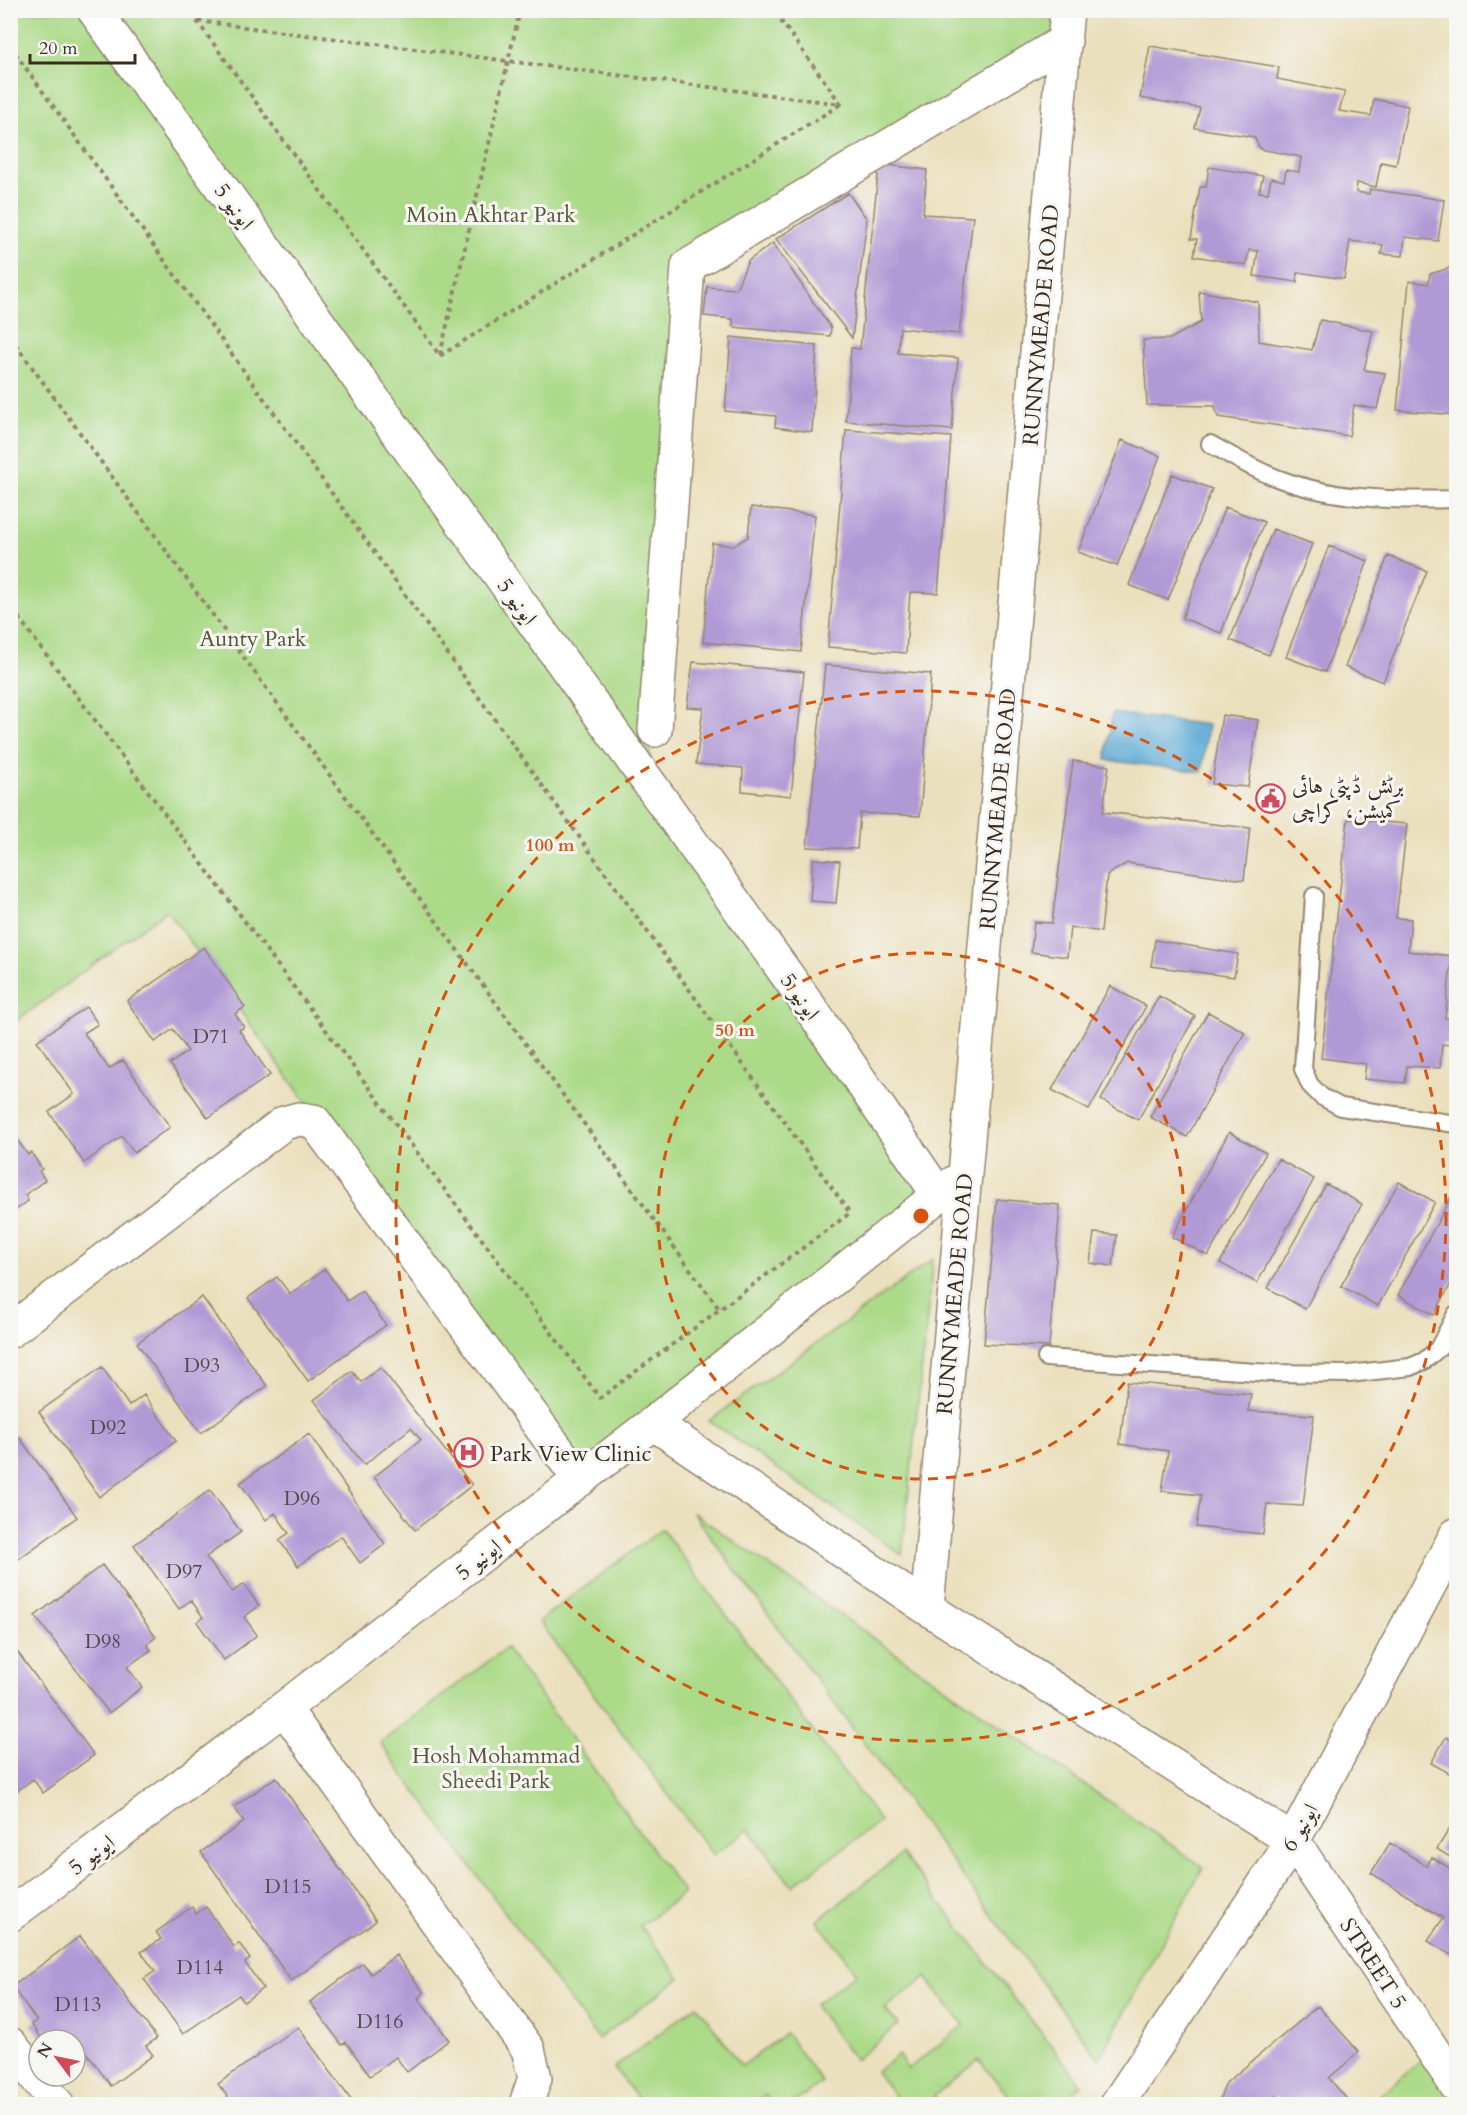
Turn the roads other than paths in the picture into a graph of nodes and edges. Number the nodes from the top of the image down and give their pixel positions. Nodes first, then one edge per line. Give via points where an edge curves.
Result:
1 (100, 12) edge
2 (1066, 26) edge
3 (1210, 444) dead end
4 (1456, 499) edge
5 (655, 730) dead end
6 (1314, 896) dead end
7 (1456, 1124) edge
8 (964, 1175) junction
9 (938, 1194) junction
10 (1456, 1314) edge
11 (10, 1331) edge
12 (1046, 1358) dead end
13 (653, 1423) junction
14 (580, 1480) junction
15 (1456, 1535) edge
16 (927, 1608) junction
17 (284, 1708) junction
18 (1293, 1841) junction
19 (10, 1915) edge
20 (10, 2044) edge
21 (1456, 2085) edge
22 (57, 2104) edge
23 (526, 2104) edge
24 (1117, 2104) edge

1 - 9 street, ایونیو 5 via 800,994
2 - 5 street via 688,266
2 - 8 street, RUNNYMEADE ROAD
3 - 4 lane via 1268,475 1325,492 1391,501
6 - 7 lane via 1302,1069 1310,1085 1341,1107
8 - 9 street, ایونیو 5
8 - 16 street, RUNNYMEADE ROAD
9 - 13 street, ایونیو 5
10 - 12 lane via 1438,1349 1424,1361 1410,1367 1360,1373 1271,1373
11 - 14 street via 284,1123 314,1121
13 - 14 street, ایونیو 5
13 - 16 street
14 - 17 street, ایونیو 5
15 - 18 street, ایونیو 6
16 - 18 street
17 - 19 street, ایونیو 5
17 - 23 street via 528,2049 535,2078
18 - 21 street, STREET 5
18 - 24 street, ایونیو 6
20 - 22 street

